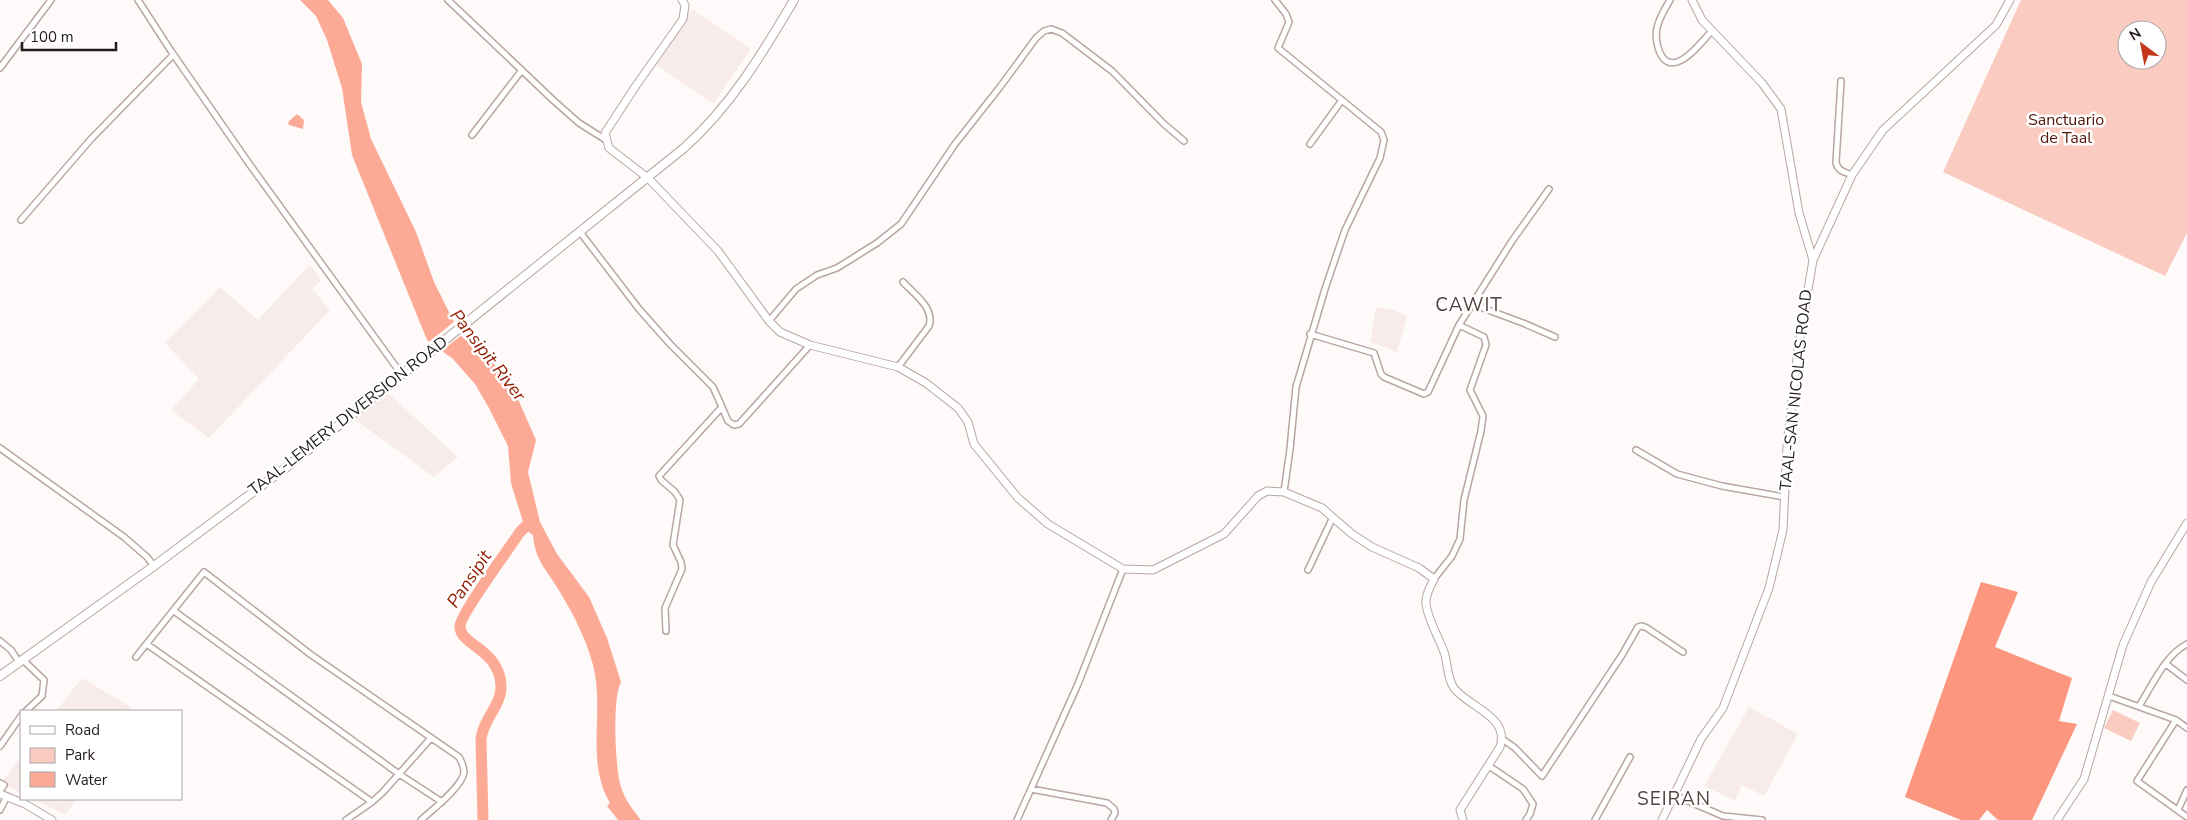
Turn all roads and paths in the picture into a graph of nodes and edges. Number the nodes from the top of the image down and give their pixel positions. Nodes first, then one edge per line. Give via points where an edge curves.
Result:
1 (51, 0) edge
2 (138, 0) edge
3 (448, 0) edge
4 (682, 0) edge
5 (794, 0) edge
6 (1275, 0) edge
7 (1670, 0) edge
8 (1692, 0) edge
9 (2010, 0) edge
10 (1712, 31) junction
11 (173, 55) junction
12 (0, 68) edge
13 (522, 70) junction
14 (1841, 81) dead end
15 (1342, 100) junction
16 (472, 135) dead end
17 (606, 140) junction
18 (1184, 141) dead end
19 (1310, 144) dead end
20 (1852, 175) junction
21 (648, 178) junction
22 (1549, 189) dead end
23 (21, 220) dead end
24 (580, 232) junction
25 (1813, 260) junction
26 (903, 282) dead end
27 (1472, 304) junction
28 (769, 321) junction
29 (1459, 325) junction
30 (1310, 334) junction
31 (1555, 337) dead end
32 (810, 345) junction
33 (898, 367) junction
34 (402, 375) junction
35 (722, 407) junction
36 (0, 448) edge
37 (1636, 450) dead end
38 (1284, 492) junction
39 (1784, 497) junction
40 (1333, 517) junction
41 (2187, 523) edge
42 (154, 566) junction
43 (1123, 569) junction
44 (1308, 570) dead end
45 (1434, 579) junction
46 (174, 610) junction
47 (666, 631) dead end
48 (0, 641) edge
49 (148, 645) junction
50 (2186, 645) edge
51 (1683, 652) dead end
52 (136, 657) dead end
53 (20, 661) junction
54 (2166, 664) junction
55 (0, 676) edge
56 (2187, 680) edge
57 (2109, 696) junction
58 (2139, 706) junction
59 (27, 710) edge
60 (20, 717) edge
61 (2176, 720) junction
62 (2187, 728) edge
63 (432, 738) junction
64 (1501, 738) junction
65 (0, 746) edge
66 (1630, 757) dead end
67 (1489, 766) junction
68 (399, 774) junction
69 (0, 783) edge
70 (1031, 789) junction
71 (2187, 790) edge
72 (2, 794) edge
73 (1674, 795) junction
74 (372, 802) junction
75 (442, 802) junction
76 (0, 810) edge
77 (2178, 810) junction
78 (2187, 817) edge
79 (1722, 818) edge
80 (52, 820) edge
81 (346, 820) edge
82 (421, 820) edge
83 (1017, 820) edge
84 (1111, 820) edge
85 (1463, 820) edge
86 (1526, 820) edge
87 (1595, 820) edge
88 (1662, 820) edge
89 (1757, 820) edge
90 (1762, 820) edge
91 (2057, 820) edge

1 - 12 street
2 - 11 street
3 - 13 street
4 - 17 street via 684,19 635,86 605,133
5 - 21 main road, TAAL-LEMERY DIVERSION ROAD via 727,103 698,135
6 - 15 street via 1290,22 1278,48
7 - 10 street via 1656,28 1656,42 1667,62 1675,63 1684,58
8 - 10 street, TAAL-SAN NICOLAS ROAD
9 - 20 street via 1996,24 1883,130
10 - 25 street, TAAL-SAN NICOLAS ROAD via 1762,83 1781,109 1799,213
11 - 23 street via 91,139
11 - 34 street
13 - 16 street
13 - 17 street via 579,123
14 - 20 street via 1836,167
15 - 19 street
15 - 30 street via 1381,132 1384,140 1380,158 1345,230
17 - 21 street via 609,148
18 - 28 street via 1112,71 1062,33 1052,29 1044,31 955,144 901,224 877,243 796,289
20 - 25 street
21 - 24 main road, TAAL-LEMERY DIVERSION ROAD
21 - 28 street via 718,251
22 - 27 street
24 - 34 main road, TAAL-LEMERY DIVERSION ROAD
24 - 35 street via 639,309 714,387
25 - 39 street, TAAL-SAN NICOLAS ROAD via 1798,349
26 - 33 street via 929,311 932,319
27 - 29 street
27 - 31 street
28 - 32 street via 780,332
29 - 30 street via 1432,387 1424,394 1384,377 1374,353
29 - 45 street via 1486,341 1470,390 1483,416 1464,500 1460,539 1452,556
30 - 38 street via 1296,387
32 - 33 street
32 - 35 street via 738,424 728,421
33 - 43 street via 926,383 958,408 968,422 974,444 1018,498 1048,524
34 - 42 main road, TAAL-LEMERY DIVERSION ROAD via 288,466
35 - 47 street via 660,476 680,500 672,545 682,569 665,608
36 - 42 street via 124,537
37 - 39 street via 1677,474
38 - 40 street via 1322,508
38 - 43 street via 1267,491 1258,496 1224,534 1153,570
39 - 73 street, TAAL-SAN NICOLAS ROAD via 1783,530 1769,588 1723,708 1701,739
40 - 44 street
40 - 45 street via 1372,547 1419,568
41 - 57 street via 2151,582 2123,645
42 - 53 main road, TAAL-LEMERY DIVERSION ROAD
43 - 70 street via 1078,684
45 - 64 street via 1426,607 1453,686 1495,719
46 - 49 street
46 - 63 street via 204,572 310,654
46 - 68 street
48 - 53 street
49 - 52 street
49 - 74 street
50 - 54 street via 2179,648
51 - 64 street via 1647,628 1638,627 1542,776
53 - 55 main road, TAAL-LEMERY DIVERSION ROAD
53 - 59 street via 44,680 42,696
54 - 56 street
54 - 58 street
57 - 58 street
57 - 91 street via 2084,779
58 - 61 street
60 - 65 street
61 - 62 street
61 - 77 street via 2137,781
63 - 68 street
63 - 75 street via 459,757 464,773
64 - 67 street via 1501,746
66 - 87 street
67 - 85 street via 1460,810
67 - 86 street via 1524,789 1533,804
68 - 74 street
68 - 75 street
69 - 72 street via 4,785
70 - 83 street
70 - 84 street via 1107,803 1115,813
71 - 77 street
72 - 76 street
72 - 80 street
73 - 79 street
73 - 88 street, TAAL-SAN NICOLAS ROAD
74 - 81 street
75 - 82 street
77 - 78 street
79 - 89 street
89 - 90 street

